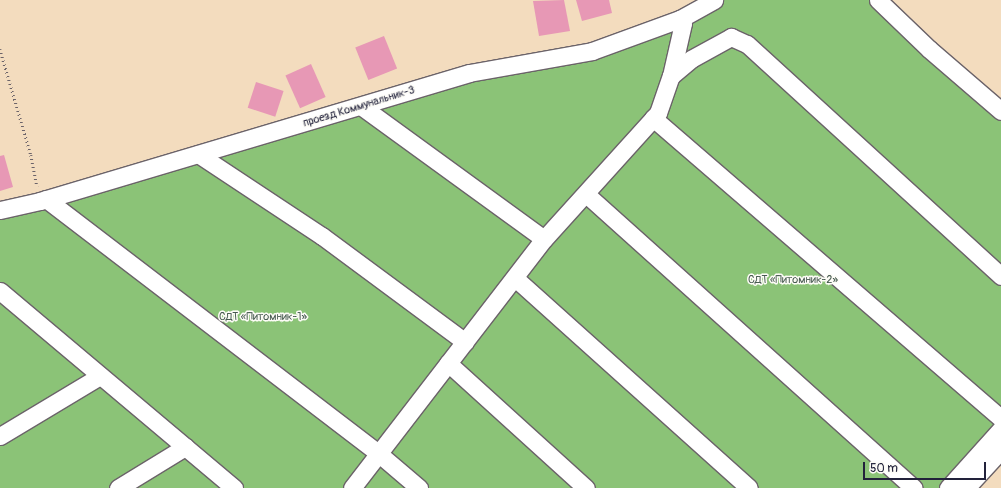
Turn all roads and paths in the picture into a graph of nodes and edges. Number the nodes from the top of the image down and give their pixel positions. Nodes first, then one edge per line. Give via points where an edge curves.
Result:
1 (714, 0) edge
2 (878, 0) edge
3 (680, 19) junction
4 (0, 49) edge
5 (670, 76) junction
6 (361, 106) junction
7 (1001, 111) edge
8 (653, 118) junction
9 (198, 154) junction
10 (586, 194) junction
11 (43, 200) junction
12 (0, 210) edge
13 (544, 239) junction
14 (1001, 276) edge
15 (515, 278) junction
16 (2, 297) edge
17 (465, 342) junction
18 (448, 363) junction
19 (100, 376) junction
20 (1001, 418) edge
21 (1001, 428) edge
22 (0, 436) edge
23 (186, 447) junction
24 (1001, 450) edge
25 (378, 453) junction
26 (118, 488) edge
27 (234, 488) edge
28 (352, 488) edge
29 (419, 488) edge
30 (586, 488) edge
31 (749, 488) edge
32 (914, 488) edge
33 (948, 488) edge
34 (966, 488) edge

1 - 3 street, проезд Коммунальник-3
2 - 7 street via 929,49
3 - 5 street via 683,23
3 - 6 street, проезд Коммунальник-3 via 592,51 469,73
4 - 11 path
5 - 8 street via 658,113
5 - 14 street via 691,59 731,37 747,44
6 - 9 street, проезд Коммунальник-3
6 - 13 street
8 - 10 street
8 - 20 street
9 - 11 street, проезд Коммунальник-3
9 - 17 street via 322,236
10 - 13 street
10 - 32 street
11 - 12 street, проезд Коммунальник-3
11 - 25 street
13 - 15 street
15 - 17 street
15 - 31 street
16 - 19 street
17 - 18 street
18 - 25 street
18 - 30 street
19 - 22 street
19 - 23 street
21 - 33 street
23 - 26 street
23 - 27 street
24 - 34 street
25 - 28 street
25 - 29 street

